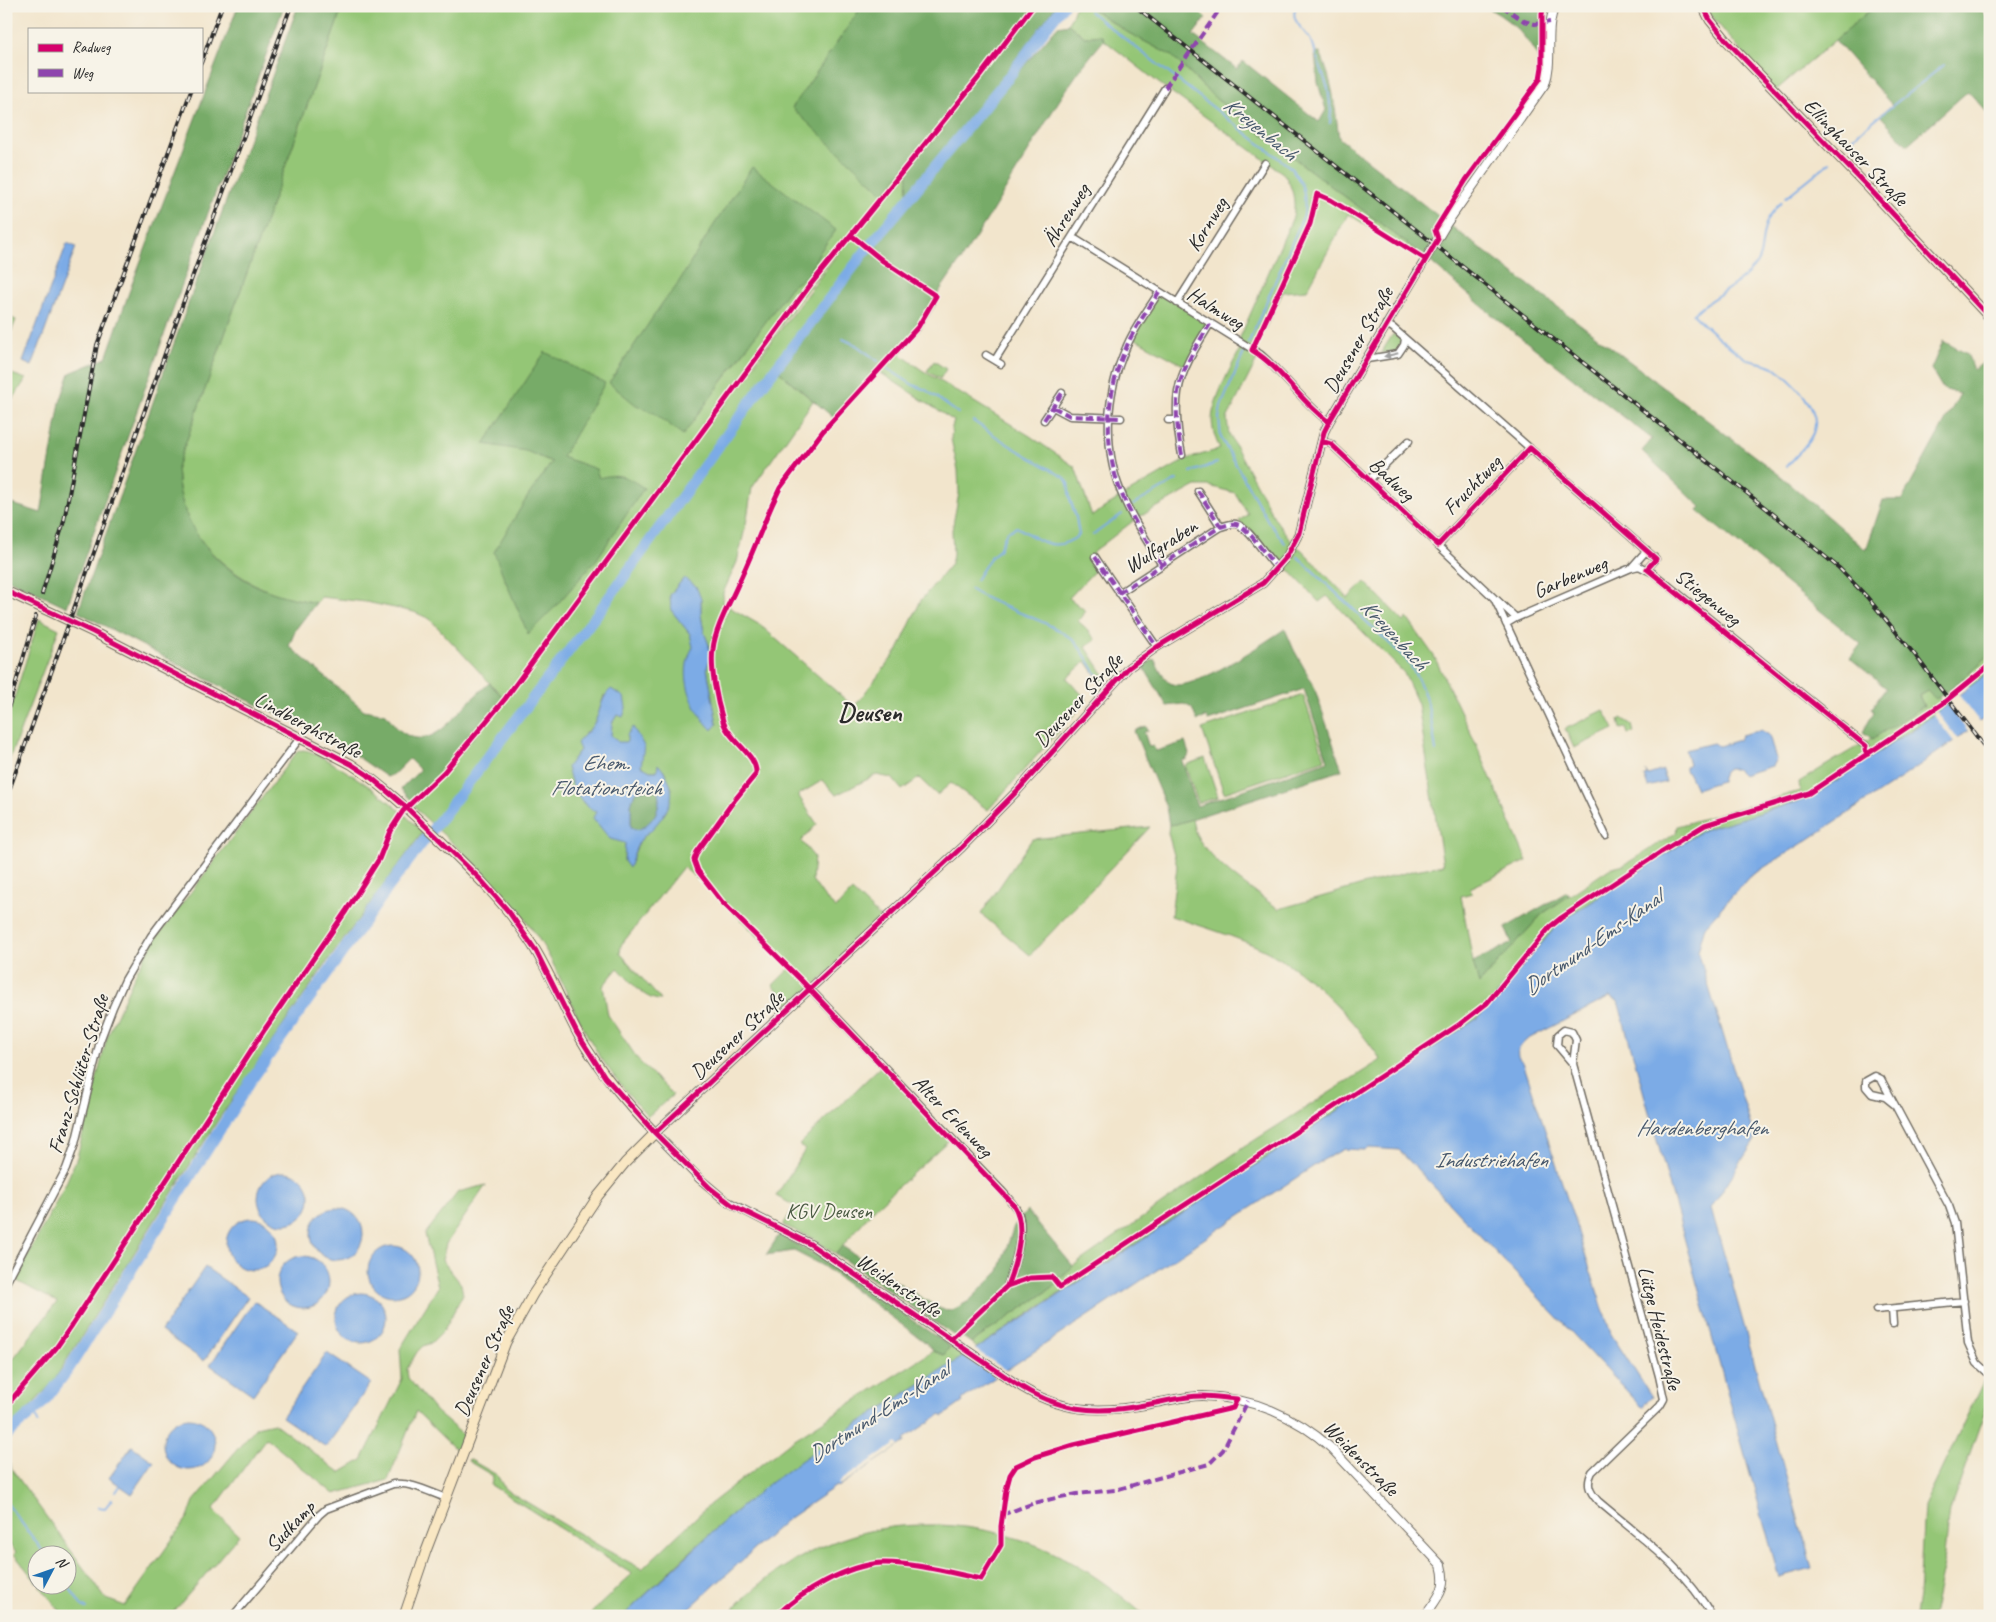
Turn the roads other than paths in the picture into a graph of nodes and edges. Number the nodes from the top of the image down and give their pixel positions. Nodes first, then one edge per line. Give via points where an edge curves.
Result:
1 (1555, 6) edge
2 (1703, 6) edge
3 (1166, 88) dead end
4 (1265, 163) dead end
5 (1072, 237) junction
6 (1159, 292) junction
7 (1176, 303) junction
8 (1990, 318) edge
9 (1210, 324) junction
10 (1386, 324) junction
11 (1405, 339) junction
12 (986, 354) dead end
13 (1367, 359) junction
14 (995, 360) junction
15 (1001, 364) dead end
16 (1062, 393) dead end
17 (1053, 406) junction
18 (1108, 418) junction
19 (1121, 418) dead end
20 (1044, 420) dead end
21 (1168, 420) dead end
22 (1177, 420) junction
23 (1329, 422) junction
24 (1322, 441) junction
25 (1409, 441) dead end
26 (1530, 448) junction
27 (1182, 455) dead end
28 (1369, 480) junction
29 (1198, 491) dead end
30 (1221, 527) junction
31 (1438, 545) junction
32 (1647, 550) junction
33 (1094, 558) dead end
34 (1162, 565) junction
35 (1278, 568) junction
36 (1631, 568) junction
37 (1647, 569) junction
38 (6, 591) edge
39 (1120, 592) junction
40 (1494, 598) junction
41 (1516, 618) junction
42 (1506, 624) junction
43 (1157, 648) junction
44 (300, 738) junction
45 (1866, 746) dead end
46 (1606, 836) dead end
47 (810, 989) junction
48 (1573, 1064) junction
49 (1895, 1105) junction
50 (655, 1133) junction
51 (6, 1283) edge
52 (1007, 1286) dead end
53 (1964, 1301) junction
54 (1892, 1309) junction
55 (1876, 1310) dead end
56 (1893, 1324) dead end
57 (1990, 1375) edge
58 (446, 1498) junction
59 (233, 1616) edge
60 (404, 1616) edge
61 (1425, 1616) edge
62 (1712, 1616) edge

1 - 10 street, Deusener Straße via 1550,22 1548,72 1544,84 1447,223
2 - 8 main road, Ellinghauser Straße via 1727,41
3 - 5 street, Ährenweg
4 - 7 street, Kornweg
5 - 6 street, Halmweg
5 - 14 street, Ährenweg
6 - 7 street, Halmweg
6 - 18 street via 1124,353 1112,389
7 - 9 street, Halmweg
9 - 22 street via 1192,354 1178,391
9 - 23 street, Halmweg via 1269,362 1318,415
10 - 11 street
10 - 13 street, Deusener Straße
11 -> 13 street via 1398,354
11 - 26 street
12 - 14 street
13 - 23 street, Deusener Straße
14 - 15 street
16 - 17 street
17 - 18 street via 1070,416
17 - 20 street
18 - 19 street
18 - 34 street via 1116,474 1123,497
21 - 22 street
22 - 27 street
23 - 24 street, Deusener Straße
24 - 28 street, Badweg via 1331,444
24 - 35 street, Deusener Straße via 1299,532
25 - 28 street
26 - 31 street, Fruchtweg
26 - 32 street
28 - 31 street, Badweg
29 - 30 street, Wulfgraben
30 - 34 street, Wulfgraben
30 - 35 street, Wulfgraben via 1239,526
31 - 40 street, Badweg
32 - 36 street
32 - 37 street, Stiegenweg via 1656,559
33 - 39 street, Wulfgraben
34 - 39 street, Wulfgraben
35 - 43 street, Deusener Straße via 1256,588
36 - 37 street, Garbenweg via 1640,566
36 - 41 street, Garbenweg
37 - 45 street, Stiegenweg
38 - 44 main road, Lindberghstraße
39 - 43 street, Wulfgraben
40 - 41 street
40 - 42 street, Badweg
41 - 42 street, Garbenweg
42 - 46 street, Badweg
43 - 47 street, Deusener Straße via 1119,676 987,822
44 - 50 main road, Lindberghstraße via 351,764 374,780 498,899 545,966 577,1033 597,1065
44 - 51 street, Franz-Schlüter-Straße via 151,936 125,980 100,1041 66,1168
47 - 50 street, Deusener Straße
47 - 52 street, Alter Erlenweg via 1017,1210 1020,1220 1018,1241
48 - 48 street, Lütge Heidestraße via 1576,1040 1572,1032 1564,1030 1558,1035 1557,1045
48 - 62 street, Lütge Heidestraße via 1664,1398 1657,1410 1592,1472 1588,1487 1598,1501 1677,1570
49 - 49 street via 1878,1076 1866,1081 1866,1087 1872,1094 1885,1097
49 - 53 street via 1955,1223
50 - 58 main road, Deusener Straße via 598,1196 506,1342
50 - 61 street, Weidenstraße via 724,1200 810,1244 1028,1392 1055,1404 1090,1411 1128,1409 1203,1396 1248,1402 1279,1413 1305,1428 1331,1448 1441,1565 1445,1578 1442,1590
53 - 54 street
53 - 57 street via 1968,1343 1982,1370
54 - 55 street
54 - 56 street
58 - 59 street, Sudkamp via 400,1483 326,1509
58 - 60 main road, Deusener Straße

